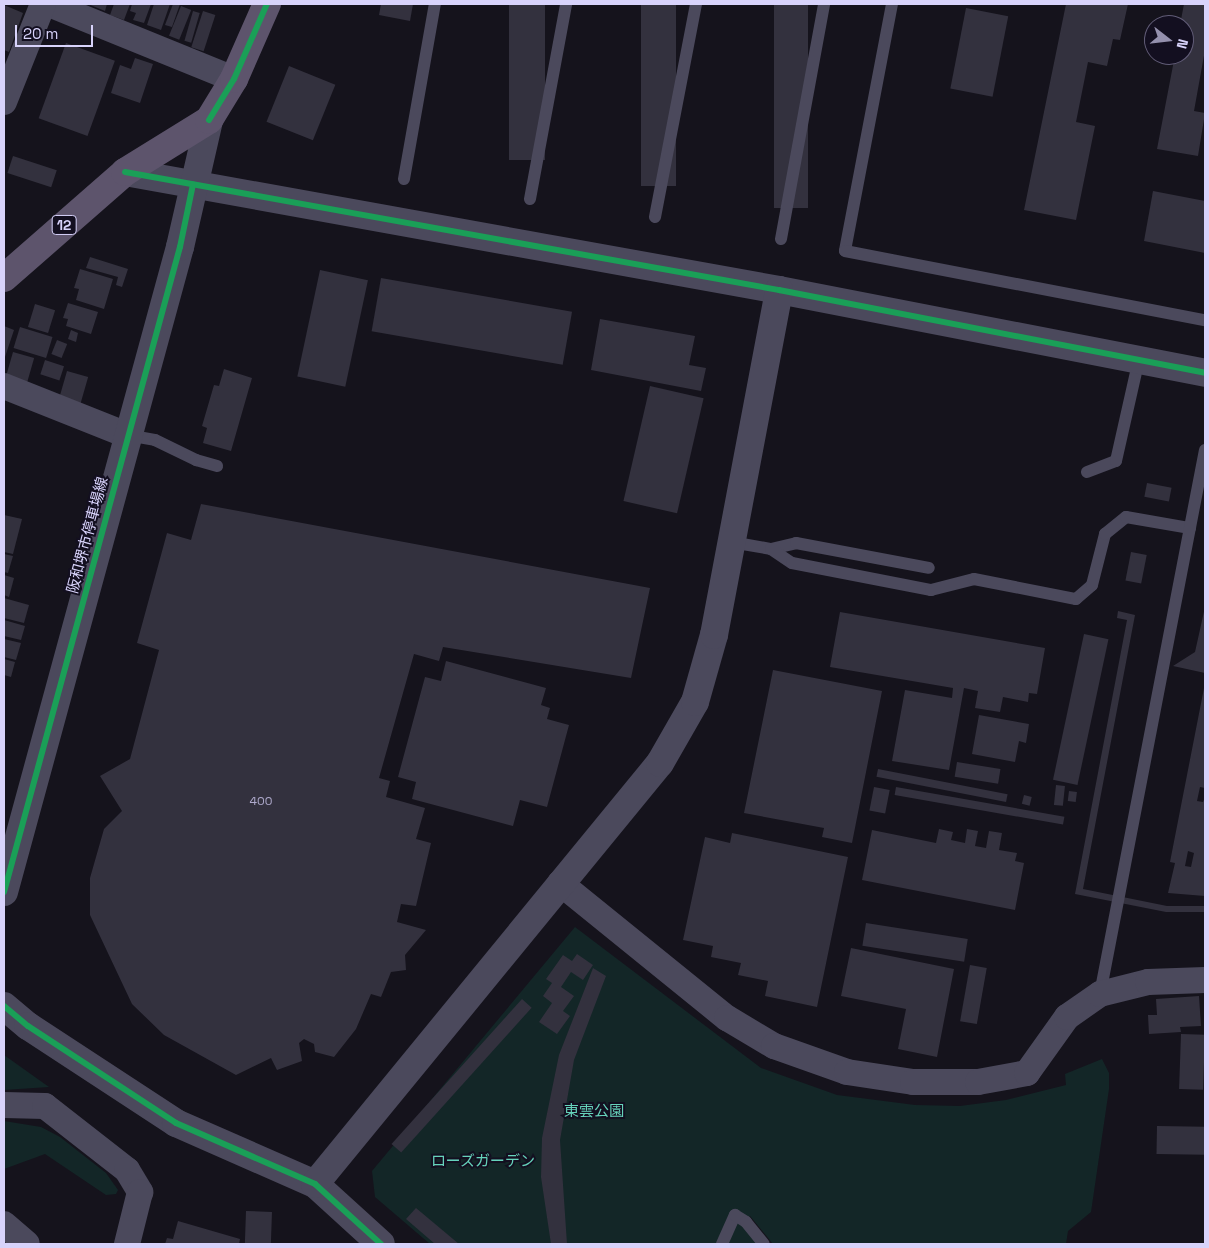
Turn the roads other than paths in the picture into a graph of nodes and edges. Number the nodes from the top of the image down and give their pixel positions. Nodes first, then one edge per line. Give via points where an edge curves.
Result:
1 (43, 4) edge
2 (49, 4) edge
3 (267, 4) edge
4 (435, 4) edge
5 (566, 4) edge
6 (696, 4) edge
7 (824, 4) edge
8 (892, 4) edge
9 (234, 80) junction
10 (4, 102) edge
11 (209, 120) junction
12 (124, 172) junction
13 (404, 179) dead end
14 (193, 184) junction
15 (530, 199) dead end
16 (655, 217) dead end
17 (781, 239) dead end
18 (4, 278) edge
19 (779, 290) junction
20 (1205, 320) edge
21 (1139, 359) junction
22 (1205, 372) edge
23 (4, 386) edge
24 (127, 435) junction
25 (1205, 450) edge
26 (217, 466) dead end
27 (1087, 472) dead end
28 (1190, 528) junction
29 (731, 542) junction
30 (771, 549) junction
31 (930, 568) dead end
32 (560, 884) junction
33 (4, 892) edge
34 (1205, 980) edge
35 (1100, 994) junction
36 (4, 1006) edge
37 (4, 1105) edge
38 (315, 1184) junction
39 (4, 1224) edge
40 (27, 1244) edge
41 (126, 1244) edge
42 (381, 1244) edge
43 (722, 1244) edge
44 (764, 1244) edge

1 - 10 street
2 - 9 street
3 - 9 main road, 12
4 - 13 lane
5 - 15 lane
6 - 16 lane
7 - 17 lane
8 - 20 lane via 845,251
9 - 11 main road, 12
11 - 12 main road, 12
11 - 14 street, 阪和堺市停車場線
12 - 14 street
12 - 18 main road, 12
14 - 19 street
14 - 24 street, 阪和堺市停車場線
19 - 21 street
19 - 29 street
21 - 22 street
21 - 27 lane via 1116,461
23 - 24 street
24 - 26 lane via 155,440
24 - 33 street, 阪和堺市停車場線
25 - 28 lane
28 - 30 lane via 1126,517 1105,534 1092,585 1076,599 974,579 931,590 792,563
28 - 35 lane
29 - 30 lane
29 - 32 street via 714,636 695,702 660,764
30 - 31 lane via 796,544
32 - 35 street via 727,1018 774,1046 847,1072 913,1082 978,1082 1027,1072 1067,1017
32 - 38 street
34 - 35 street via 1148,982
36 - 38 street via 28,1026 176,1123
37 - 41 street via 45,1106 127,1170 140,1192
38 - 42 street
39 - 40 street
43 - 44 lane via 735,1215 746,1222

